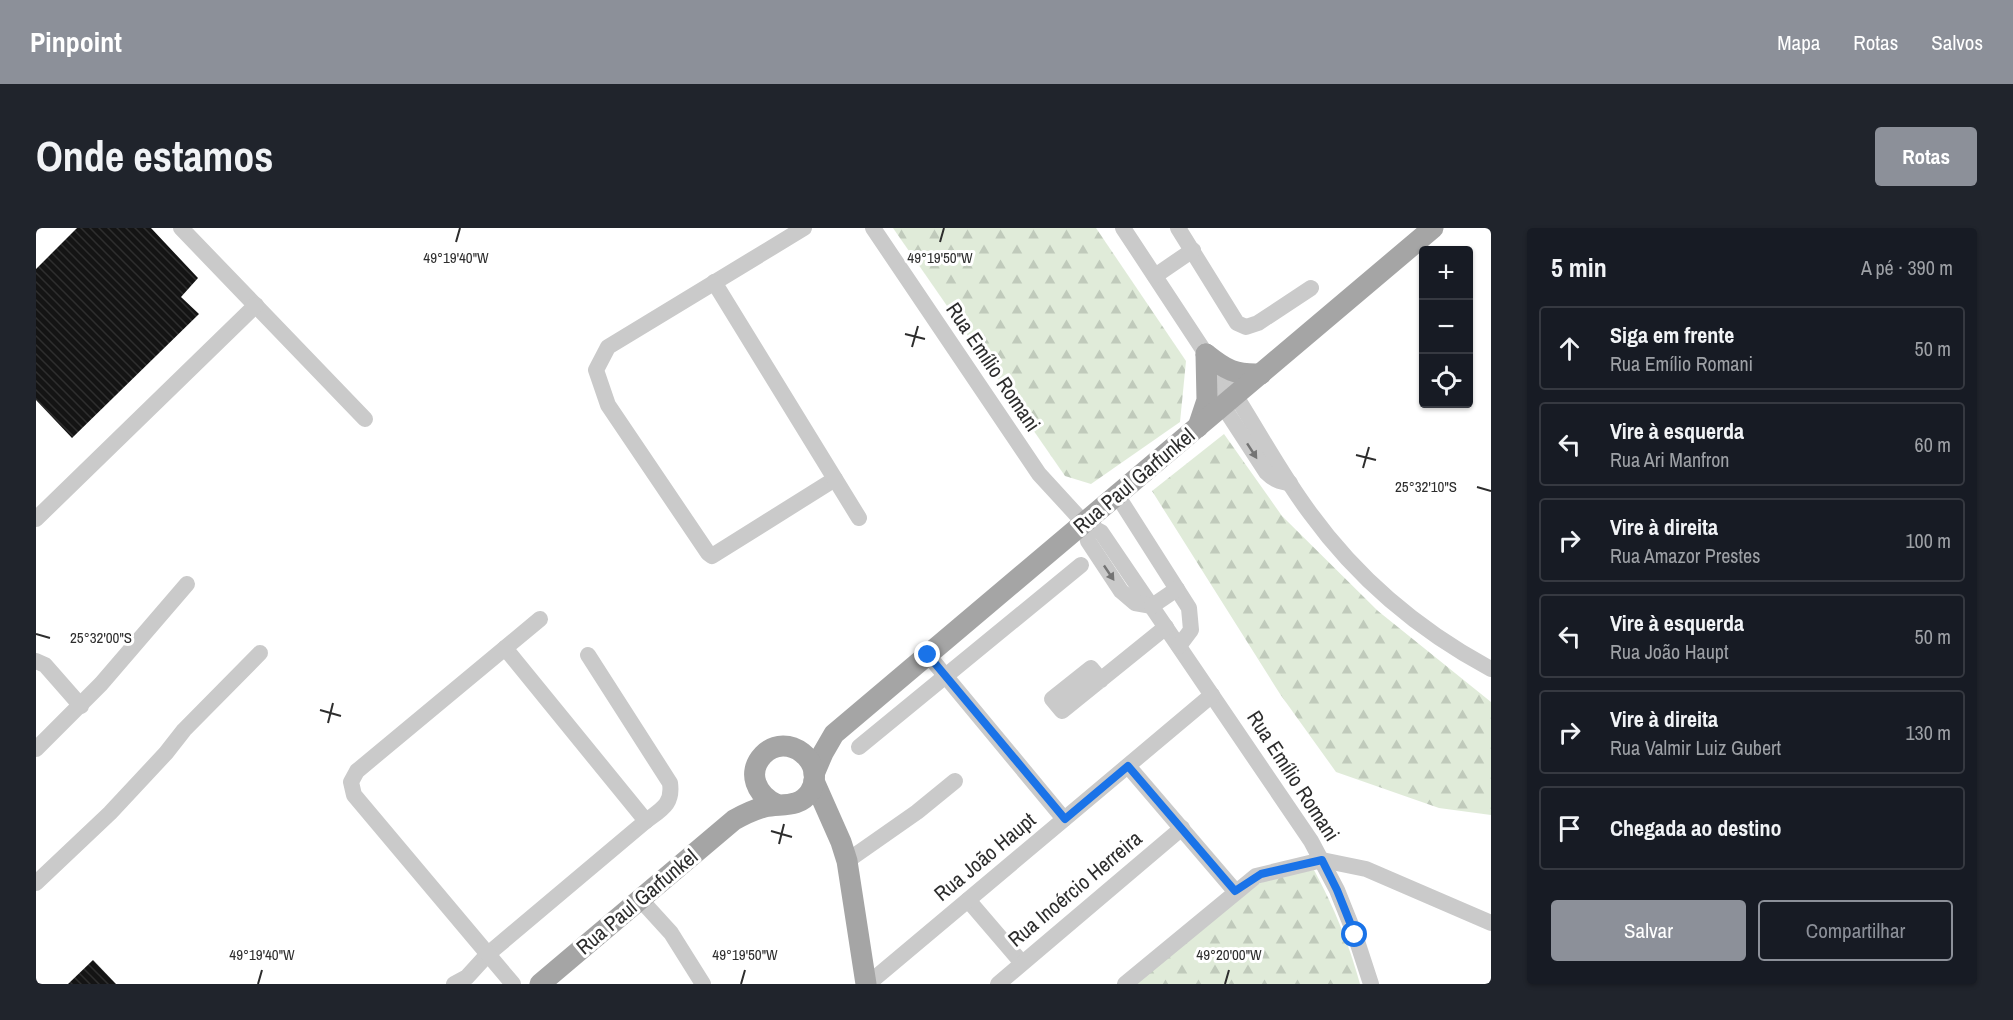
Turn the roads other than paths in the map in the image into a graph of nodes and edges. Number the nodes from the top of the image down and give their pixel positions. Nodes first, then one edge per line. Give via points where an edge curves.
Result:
1 (181, 228) edge
2 (804, 228) edge
3 (873, 228) edge
4 (1124, 228) edge
5 (1178, 228) edge
6 (1433, 228) edge
7 (1193, 250) junction
8 (1155, 276) junction
9 (714, 282) junction
10 (1311, 288) dead end
11 (256, 305) junction
12 (1206, 354) junction
13 (1261, 374) junction
14 (1229, 401) junction
15 (365, 419) dead end
16 (1197, 427) junction
17 (835, 479) junction
18 (1117, 495) junction
19 (859, 518) dead end
20 (36, 519) edge
21 (1084, 523) junction
22 (1081, 565) dead end
23 (188, 584) dead end
24 (1177, 589) junction
25 (1152, 606) junction
26 (540, 619) dead end
27 (1166, 627) junction
28 (1179, 646) junction
29 (505, 648) junction
30 (260, 653) dead end
31 (588, 655) dead end
32 (928, 655) junction
33 (36, 661) edge
34 (1491, 669) edge
35 (945, 676) junction
36 (1101, 680) dead end
37 (1212, 695) junction
38 (81, 706) junction
39 (834, 734) junction
40 (788, 746) junction
41 (859, 747) dead end
42 (36, 749) edge
43 (1128, 766) junction
44 (754, 775) junction
45 (814, 778) junction
46 (954, 781) dead end
47 (782, 805) junction
48 (1065, 819) junction
49 (734, 820) junction
50 (646, 821) junction
51 (1182, 828) junction
52 (836, 833) junction
53 (1322, 860) junction
54 (847, 861) junction
55 (36, 883) edge
56 (1235, 891) junction
57 (640, 899) junction
58 (968, 900) junction
59 (1491, 923) edge
60 (488, 954) junction
61 (1022, 963) junction
62 (454, 984) edge
63 (513, 984) edge
64 (540, 984) edge
65 (703, 984) edge
66 (867, 984) edge
67 (998, 984) edge
68 (1125, 984) edge
69 (1371, 984) edge

1 - 11 street
2 - 9 street
3 - 21 street, Rua Emílio Romani via 1023,452
4 - 8 street
5 - 7 street
6 - 13 main road, Rua Paul Garfunkel
7 - 8 street
7 - 10 street via 1238,323 1246,327
8 - 12 street
9 - 17 street
9 - 17 street via 608,347 596,369 608,405 712,555
11 - 15 street
11 - 20 street
12 - 13 main road via 1236,373
12 - 14 street
12 - 16 main road via 1207,400
13 - 14 main road, Rua Paul Garfunkel
14 - 16 main road, Rua Paul Garfunkel
14 - 34 street via 1266,472 1273,479 1290,483 1323,530 1387,597 1437,638
16 - 18 main road, Rua Paul Garfunkel
17 - 19 street
18 - 21 main road, Rua Paul Garfunkel
18 - 24 street
21 - 25 street, Rua Emílio Romani via 1088,541 1121,591 1135,603
21 - 32 main road, Rua Paul Garfunkel
22 - 35 street
23 - 38 street
24 - 25 street
24 - 28 street via 1189,608 1191,630
25 - 27 street, Rua Emílio Romani
26 - 29 street
27 - 28 street, Rua Emílio Romani
27 - 36 street
28 - 37 street, Rua Emílio Romani
29 - 50 street
29 - 60 street via 357,771 351,782 354,795
30 - 55 street via 116,807
31 - 50 street via 670,783 672,794 665,807
32 - 35 street
32 - 39 main road, Rua Paul Garfunkel
33 - 38 street via 45,665
35 - 41 street
35 - 48 street
37 - 43 street, Rua João Haupt
37 - 53 street, Rua Emílio Romani
38 - 42 street
39 - 40 main road, Rua Paul Garfunkel
39 - 45 main road, Rua Paul Garfunkel
40 - 44 main road via 778,746 761,756
40 - 45 main road via 809,758
43 - 48 street, Rua João Haupt
43 - 51 street
44 - 47 main road via 760,793
44 - 49 main road, Rua Paul Garfunkel
45 - 47 main road via 805,797
45 - 52 main road
46 - 54 street
47 - 49 main road, Rua Paul Garfunkel via 755,810
47 - 52 main road via 810,816
48 - 58 street, Rua João Haupt
49 - 57 main road, Rua Paul Garfunkel
50 - 60 street
51 - 56 street
51 - 61 street, Rua Inoércio Herreira
52 - 54 main road
53 - 56 street via 1261,874
53 - 59 street via 1365,869
53 - 69 street, Rua Emílio Romani via 1345,908
54 - 66 main road
56 - 68 street
57 - 64 main road, Rua Paul Garfunkel
57 - 65 street via 671,933
58 - 61 street
58 - 66 street, Rua João Haupt
60 - 62 street via 467,977
60 - 63 street
61 - 67 street, Rua Inoércio Herreira

